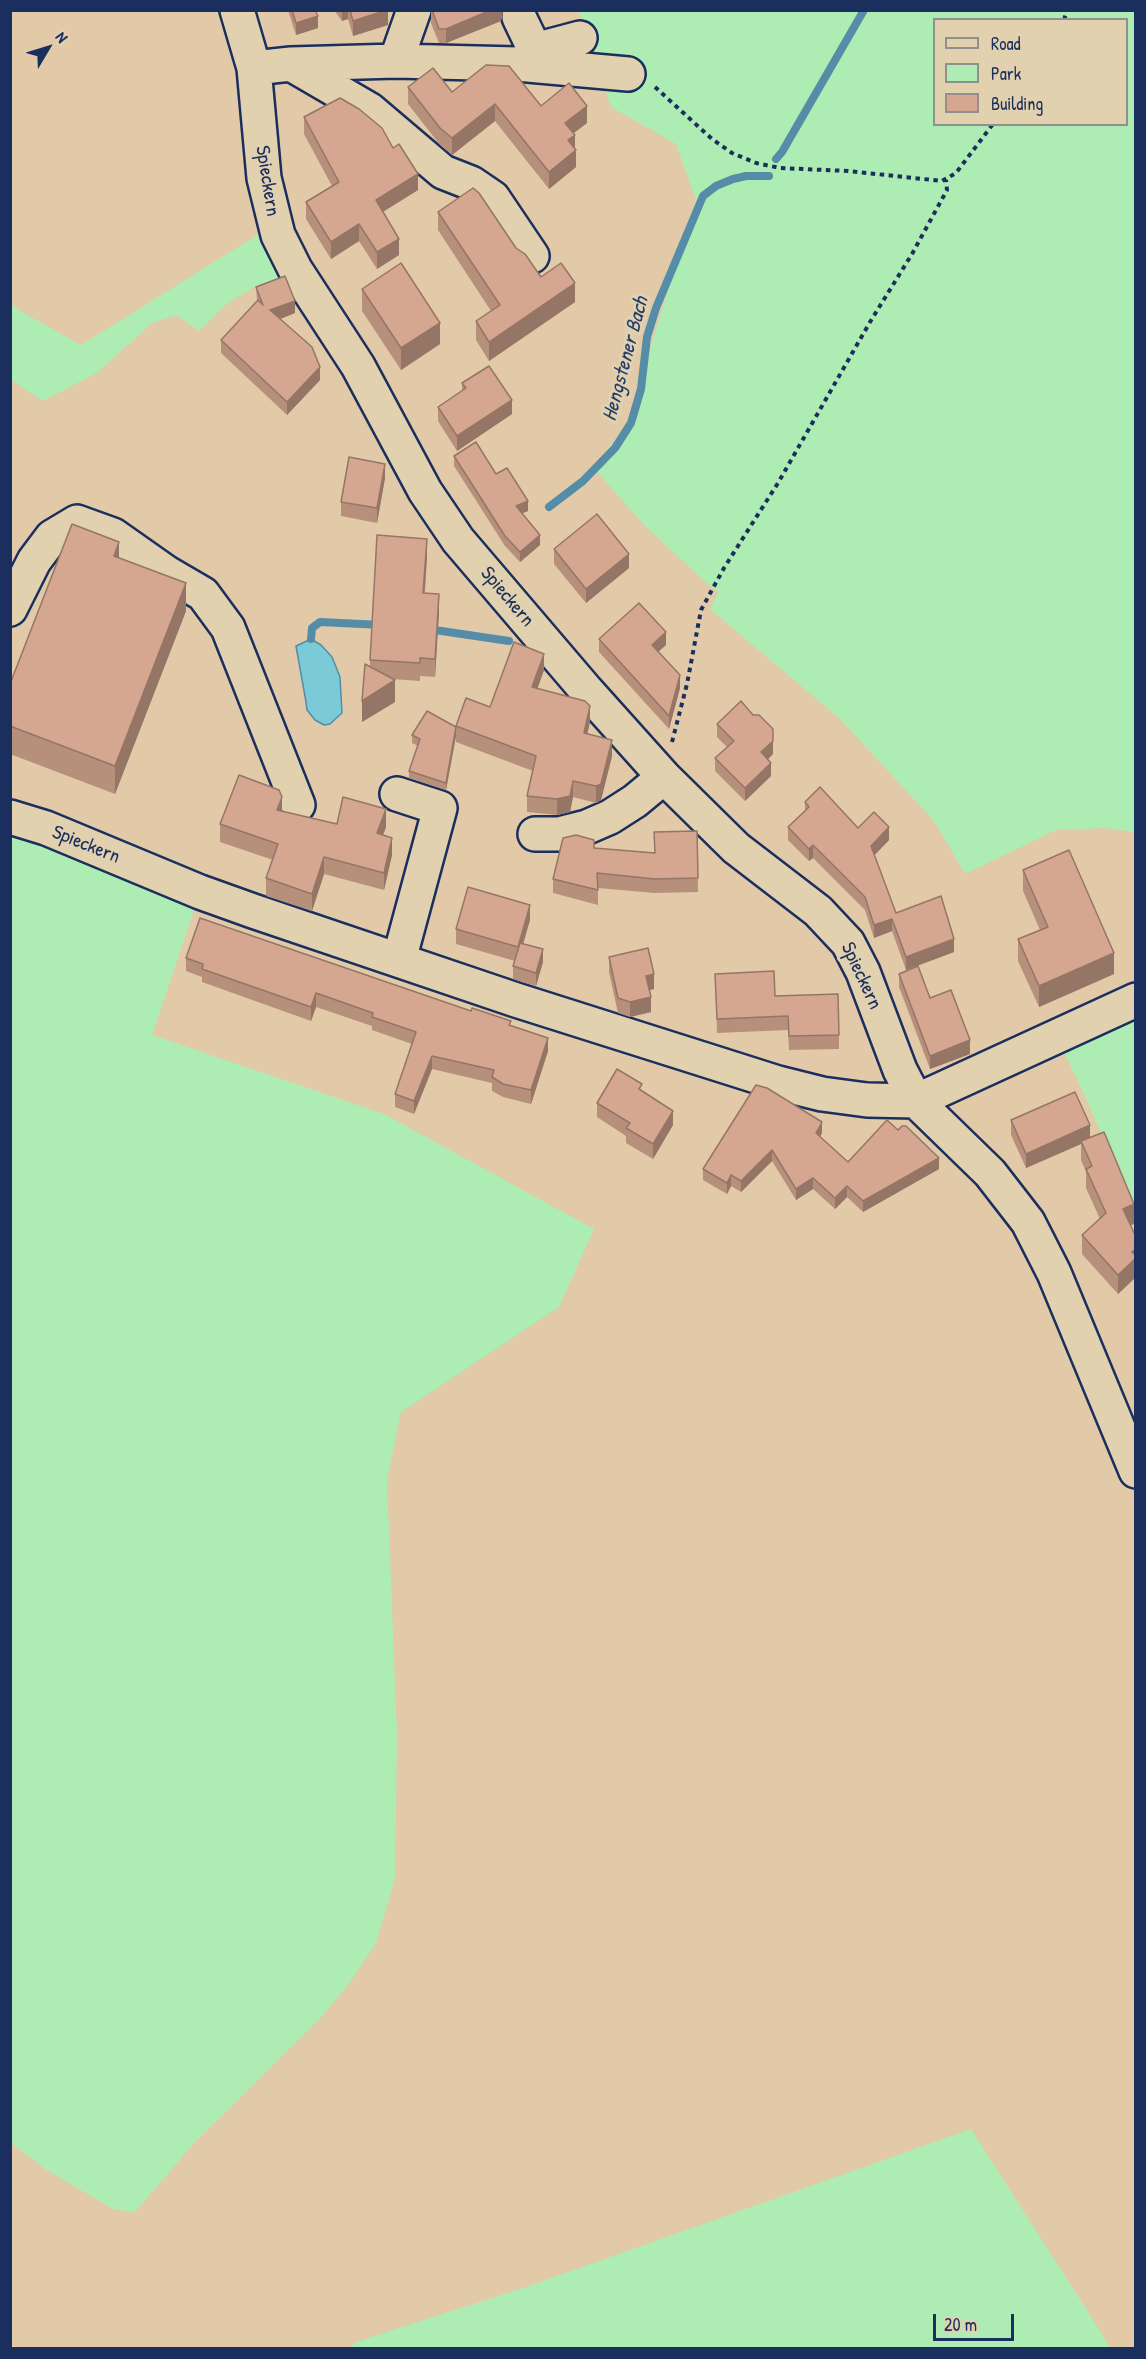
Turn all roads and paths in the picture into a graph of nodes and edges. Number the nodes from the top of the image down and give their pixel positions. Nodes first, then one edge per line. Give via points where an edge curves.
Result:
1 (237, 10) edge
2 (414, 10) edge
3 (519, 17) dead end
4 (580, 38) dead end
5 (532, 58) junction
6 (396, 61) junction
7 (291, 64) junction
8 (254, 68) junction
9 (627, 74) joint
10 (991, 126) edge
11 (946, 180) junction
12 (532, 256) dead end
13 (10, 609) edge
14 (660, 771) junction
15 (397, 794) dead end
16 (298, 805) dead end
17 (10, 817) edge
18 (535, 834) dead end
19 (399, 960) junction
20 (1136, 1000) edge
21 (916, 1101) junction
22 (1136, 1471) edge

1 - 8 street, Spieckern
2 - 6 street
3 - 5 street via 531,42
4 - 5 street
5 - 6 street
5 - 9 street
6 - 7 street
7 - 8 street
7 - 12 street via 370,110 443,172 471,183 493,198
8 - 14 street, Spieckern via 267,199 278,235 295,269 358,366 413,470 458,540
9 - 11 path via 660,91 732,153 756,163
10 - 11 path via 956,173
11 - 14 path via 947,190 912,254 701,610 676,732
13 - 16 street via 34,561 52,537 76,522 113,535 203,594 228,628
14 - 18 street via 635,801 610,817 586,827
14 - 21 street, Spieckern via 736,848 840,932 855,954
15 - 19 street via 440,808
17 - 19 street, Spieckern via 232,903
19 - 21 street, Spieckern via 778,1083 867,1100
20 - 21 street, Spieckern
21 - 22 street, Spieckern via 990,1173 1028,1222 1054,1273

